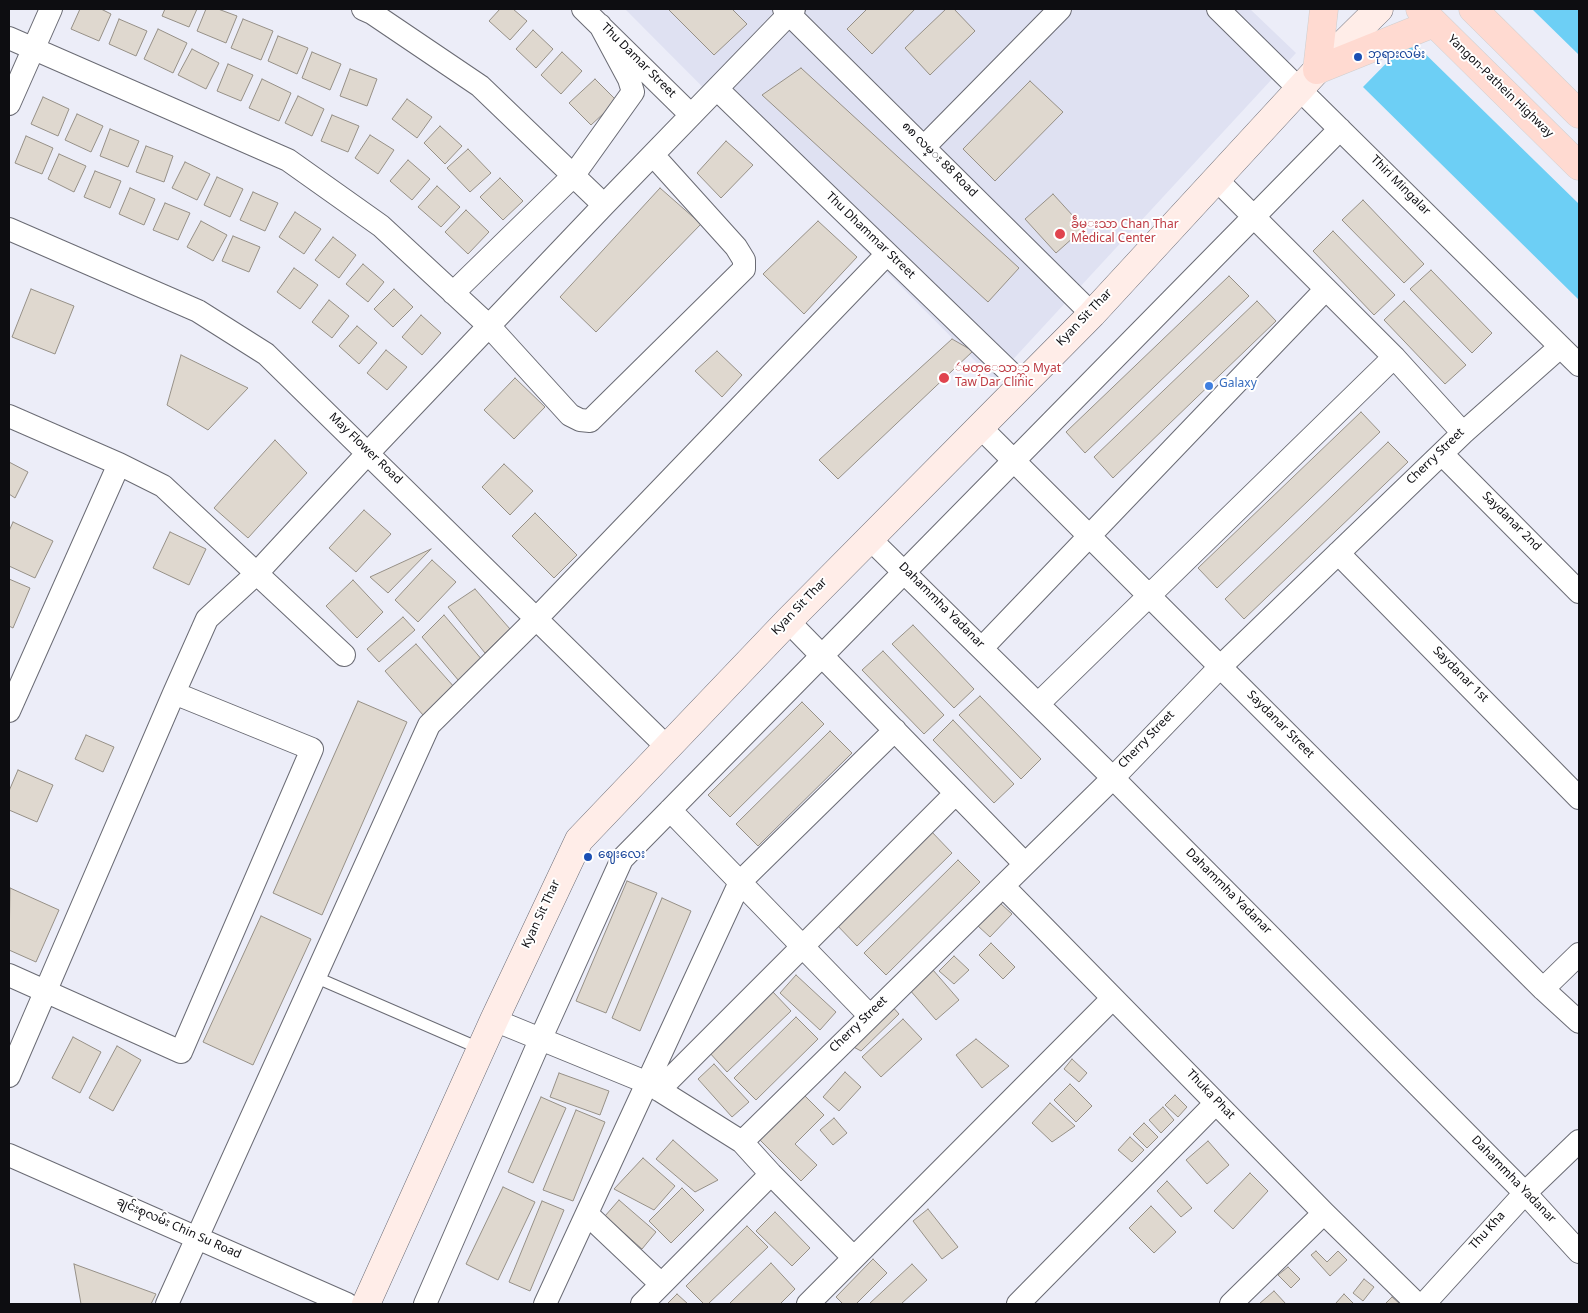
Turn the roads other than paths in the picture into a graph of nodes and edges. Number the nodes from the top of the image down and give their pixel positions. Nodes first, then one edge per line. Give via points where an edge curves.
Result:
1 (51, 9) edge
2 (363, 9) edge
3 (583, 9) edge
4 (1060, 9) edge
5 (1218, 9) edge
6 (1324, 9) edge
7 (1379, 9) edge
8 (789, 10) edge
9 (1476, 11) edge
10 (1427, 16) edge
11 (600, 25) junction
12 (9, 38) edge
13 (34, 48) junction
14 (1308, 79) junction
15 (717, 89) junction
16 (9, 104) edge
17 (1579, 114) edge
18 (691, 115) junction
19 (1340, 129) junction
20 (924, 147) junction
21 (653, 155) junction
22 (1579, 166) edge
23 (573, 176) junction
24 (1216, 179) junction
25 (604, 205) junction
26 (1253, 217) junction
27 (9, 228) edge
28 (887, 254) junction
29 (1326, 289) junction
30 (454, 292) junction
31 (1092, 314) junction
32 (489, 326) junction
33 (1560, 347) junction
34 (1394, 357) junction
35 (1579, 366) edge
36 (1022, 384) junction
37 (9, 416) edge
38 (980, 427) junction
39 (1463, 433) junction
40 (368, 453) junction
41 (1442, 454) junction
42 (1014, 461) junction
43 (119, 464) junction
44 (1090, 537) junction
45 (870, 538) junction
46 (1338, 554) junction
47 (904, 572) junction
48 (256, 574) junction
49 (1579, 592) edge
50 (1149, 596) junction
51 (537, 618) junction
52 (788, 621) junction
53 (982, 648) junction
54 (344, 655) dead end
55 (822, 656) junction
56 (1220, 667) junction
57 (174, 693) junction
58 (1038, 704) junction
59 (9, 710) edge
60 (894, 730) junction
61 (667, 747) junction
62 (1113, 778) junction
63 (956, 793) junction
64 (1579, 798) edge
65 (670, 810) junction
66 (1025, 864) junction
67 (740, 882) junction
68 (1003, 886) junction
69 (802, 946) junction
70 (1579, 954) edge
71 (9, 975) edge
72 (315, 977) junction
73 (1542, 988) junction
74 (45, 992) junction
75 (1113, 998) junction
76 (870, 1016) junction
77 (494, 1020) junction
78 (1579, 1022) edge
79 (540, 1040) junction
80 (481, 1049) junction
81 (9, 1076) edge
82 (654, 1086) junction
83 (1216, 1103) junction
84 (1579, 1140) edge
85 (742, 1142) junction
86 (9, 1155) edge
87 (771, 1174) junction
88 (1525, 1193) junction
89 (1324, 1213) junction
90 (587, 1214) junction
91 (197, 1238) junction
92 (1579, 1252) edge
93 (853, 1257) junction
94 (661, 1284) junction
95 (167, 1304) edge
96 (347, 1304) edge
97 (366, 1304) edge
98 (425, 1304) edge
99 (545, 1304) edge
100 (642, 1304) edge
101 (808, 1304) edge
102 (1018, 1304) edge
103 (1231, 1304) edge
104 (1417, 1304) edge
105 (1424, 1304) edge

1 - 13 street
2 - 23 street via 480,86
3 - 11 street, Thu Damar Street
4 - 20 street
5 - 14 street, Thiri Mingalar
6 - 14 main road
7 - 14 main road, Kyan Sit Thar
8 - 15 street
8 - 20 street, ၈၈ လမ္း 88 Road
9 - 17 main road
10 - 14 main road
10 - 22 main road, Yangon-Pathein Highway
11 - 18 street, Thu Damar Street
11 - 23 street via 633,92
12 - 13 street
13 - 16 street
13 - 30 street via 288,160 381,226
14 - 19 street, Thiri Mingalar
14 - 24 main road, Kyan Sit Thar
15 - 18 street
15 - 28 street, Thu Dhammar Street
18 - 21 street
19 - 26 street
19 - 33 street, Thiri Mingalar
20 - 31 street, ၈၈ လမ္း 88 Road
21 - 25 street
21 - 32 street via 736,247 744,260 744,269 590,421 570,415
23 - 25 street
23 - 30 street
24 - 26 street
24 - 31 main road, Kyan Sit Thar
25 - 32 street
26 - 29 street
26 - 42 street
27 - 40 street, May Flower Road via 206,315 266,354
28 - 36 street, Thu Dhammar Street
28 - 51 street
29 - 34 street
29 - 44 street
30 - 32 street
31 - 36 main road, Kyan Sit Thar
32 - 40 street
33 - 35 street, Thiri Mingalar
33 - 39 street, Cherry Street
34 - 39 street
34 - 50 street
36 - 38 main road, Kyan Sit Thar
37 - 43 street
38 - 42 street, Saydanar Street
38 - 45 main road, Kyan Sit Thar
39 - 41 street, Cherry Street
40 - 48 street
40 - 51 street, May Flower Road
41 - 46 street, Cherry Street
41 - 49 street, Saydanar 2nd
42 - 44 street, Saydanar Street
42 - 47 street
43 - 48 street via 163,486
43 - 59 street
44 - 50 street, Saydanar Street
44 - 53 street
45 - 47 street, Dahammha Yadanar
45 - 52 main road, Kyan Sit Thar
46 - 56 street, Cherry Street
46 - 64 street, Saydanar 1st
47 - 53 street, Dahammha Yadanar
47 - 55 street
48 - 54 street
48 - 57 street via 207,619
50 - 56 street, Saydanar Street
50 - 58 street
51 - 61 street, May Flower Road
51 - 72 street via 429,725
52 - 55 street
52 - 61 main road, Kyan Sit Thar
53 - 58 street, Dahammha Yadanar
55 - 60 street
55 - 65 street
56 - 62 street, Cherry Street
56 - 73 street, Saydanar Street
57 - 74 street
57 - 74 street via 312,749 181,1052
58 - 62 street, Dahammha Yadanar
60 - 63 street
60 - 67 street
61 - 77 main road, Kyan Sit Thar via 579,840
62 - 66 street, Cherry Street
62 - 88 street, Dahammha Yadanar
63 - 66 street
63 - 69 street
65 - 67 street
65 - 79 street via 622,858
66 - 68 street, Cherry Street
67 - 69 street
67 - 82 street
68 - 75 street, Thuka Phat
68 - 76 street, Cherry Street
69 - 76 street
69 - 82 street
70 - 73 street
71 - 74 street
72 - 80 lane
72 - 91 street
73 - 78 street, Saydanar Street
74 - 81 street
75 - 83 street, Thuka Phat
75 - 93 street
76 - 85 street, Cherry Street
77 - 79 street
77 - 80 main road, Kyan Sit Thar
79 - 82 street
79 - 98 street
80 - 97 main road, Kyan Sit Thar
82 - 85 street
82 - 90 street
83 - 89 street, Thuka Phat
83 - 102 street
84 - 88 street, Thu Kha
85 - 87 street
86 - 91 street, ချင်းစုလမ်း Chin Su Road
87 - 93 street
87 - 94 street
88 - 92 street, Dahammha Yadanar
88 - 105 street, Thu Kha
89 - 103 street
89 - 104 street, Thuka Phat
90 - 94 street
90 - 99 street
91 - 95 street
91 - 96 street, ချင်းစုလမ်း Chin Su Road
93 - 101 street
94 - 100 street

